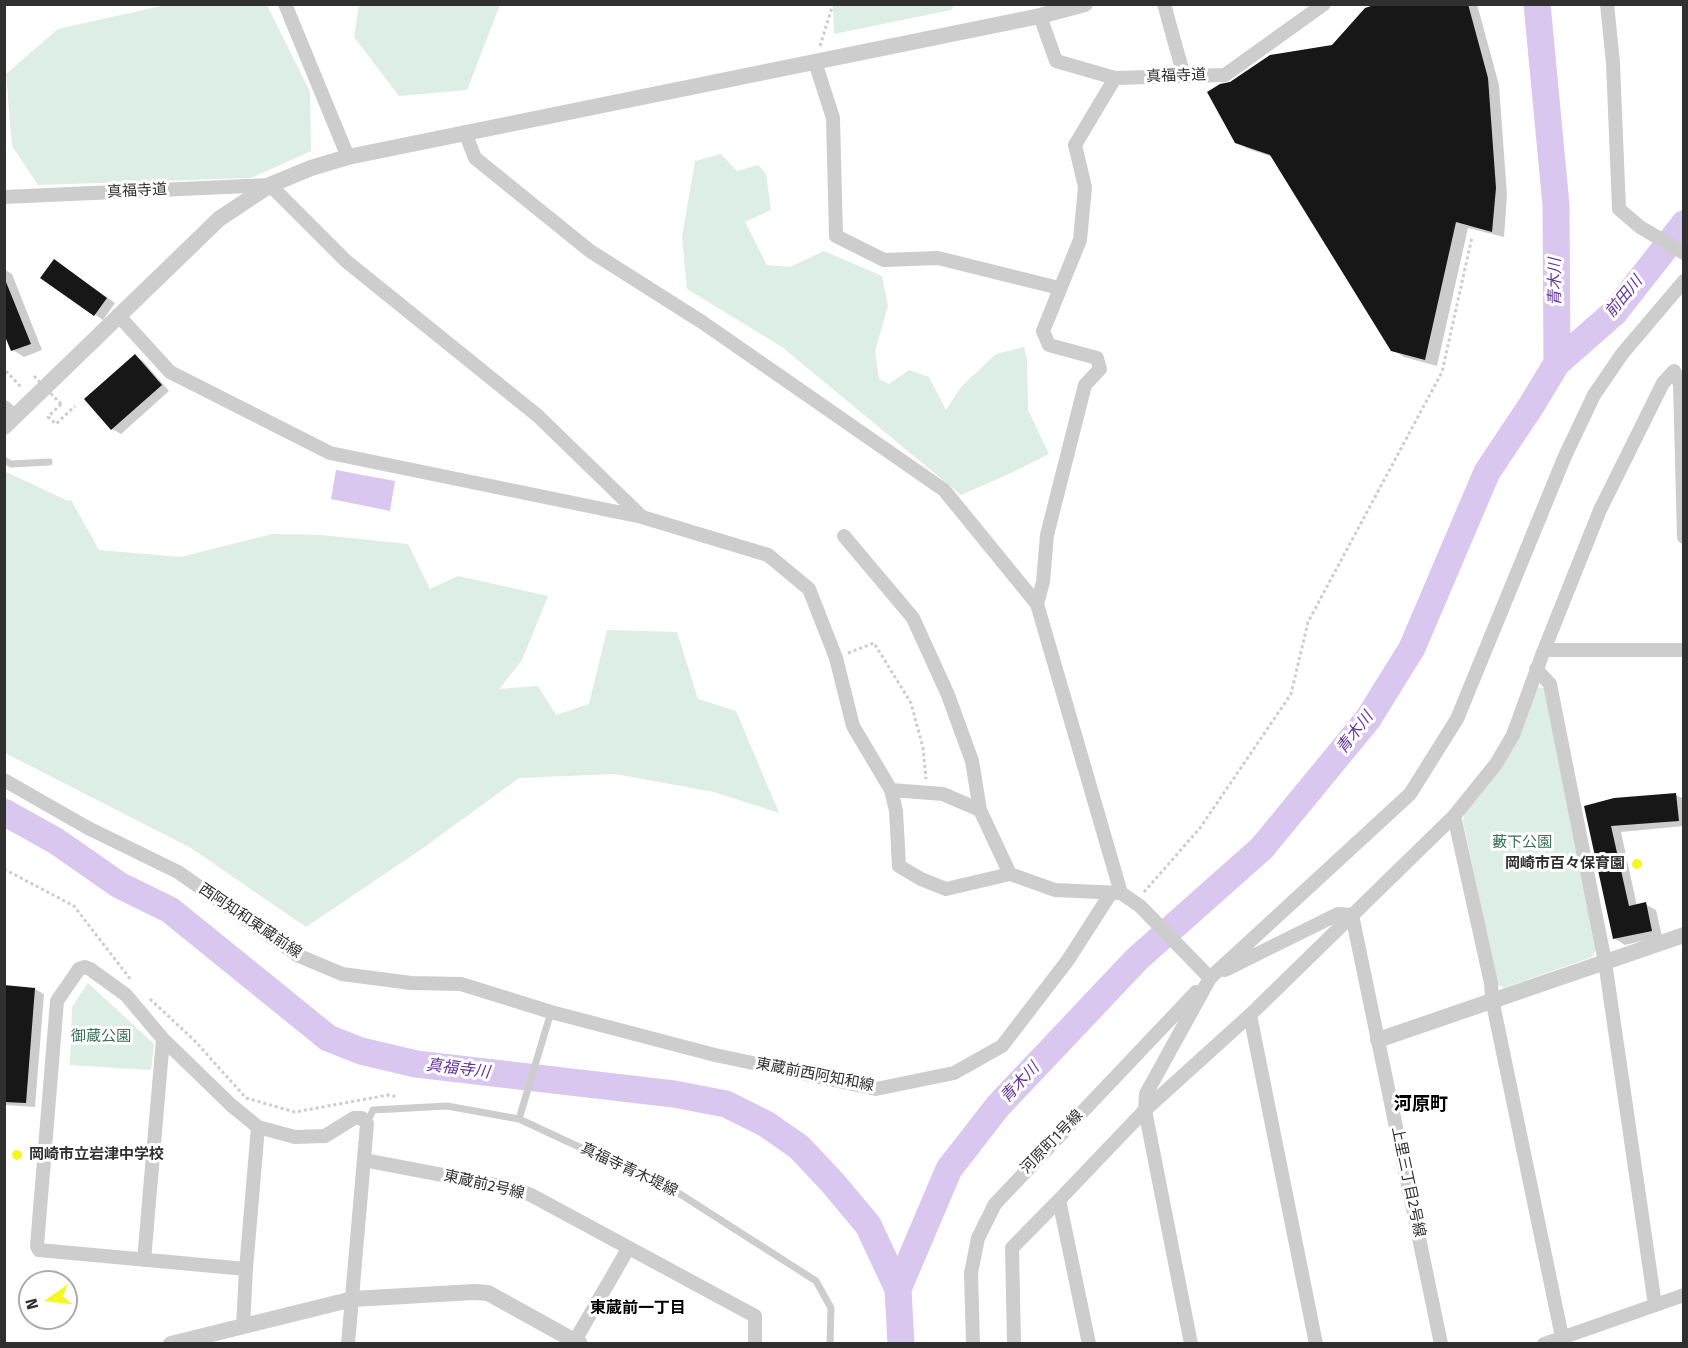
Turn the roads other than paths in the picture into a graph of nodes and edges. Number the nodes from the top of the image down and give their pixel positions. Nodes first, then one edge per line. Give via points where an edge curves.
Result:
1 (285, 4) edge
2 (1085, 4) edge
3 (1164, 4) edge
4 (1324, 4) edge
5 (1607, 4) edge
6 (1040, 16) junction
7 (815, 62) junction
8 (1184, 76) junction
9 (1114, 78) junction
10 (465, 132) junction
11 (348, 157) junction
12 (270, 185) junction
13 (4, 198) edge
14 (1683, 253) edge
15 (1683, 281) edge
16 (1059, 288) junction
17 (118, 315) junction
18 (8, 417) edge
19 (4, 460) edge
20 (50, 462) dead end
21 (642, 516) junction
22 (844, 536) dead end
23 (1683, 537) edge
24 (1037, 604) junction
25 (1544, 650) junction
26 (1683, 650) edge
27 (1536, 669) junction
28 (4, 780) edge
29 (891, 790) junction
30 (980, 810) junction
31 (1454, 816) junction
32 (1010, 874) junction
33 (1116, 893) junction
34 (1353, 915) junction
35 (1683, 935) edge
36 (1605, 962) junction
37 (1210, 978) junction
38 (1492, 999) junction
39 (550, 1012) junction
40 (1250, 1015) junction
41 (163, 1039) junction
42 (1378, 1040) junction
43 (1145, 1110) junction
44 (519, 1119) junction
45 (367, 1124) junction
46 (258, 1127) junction
47 (364, 1160) junction
48 (1059, 1200) junction
49 (628, 1248) junction
50 (144, 1260) junction
51 (246, 1269) junction
52 (1683, 1295) edge
53 (352, 1299) junction
54 (1655, 1305) junction
55 (243, 1327) junction
56 (1562, 1337) junction
57 (576, 1342) edge
58 (171, 1344) edge
59 (348, 1344) edge
60 (755, 1344) edge
61 (830, 1344) edge
62 (973, 1344) edge
63 (1014, 1344) edge
64 (1089, 1344) edge
65 (1191, 1344) edge
66 (1316, 1344) edge
67 (1441, 1344) edge
68 (1544, 1344) edge

1 - 11 street
2 - 6 street
3 - 8 street
4 - 8 street, 真福寺道 via 1225,75
5 - 14 street via 1619,209
6 - 7 street
6 - 9 street, 真福寺道 via 1056,61
7 - 10 street
7 - 16 street via 833,118 836,236 884,260 938,258
8 - 9 street, 真福寺道
9 - 16 street via 1075,145 1085,187 1080,240
10 - 11 street
10 - 24 street via 475,158 590,251 702,322 944,490
11 - 12 street
12 - 13 street, 真福寺道
12 - 17 street via 219,219
12 - 21 street via 346,261 538,416
15 - 37 street via 1622,354 1594,395 1456,720 1410,794
16 - 24 street via 1042,331 1049,345 1097,358 1100,369 1085,385 1047,535
17 - 18 street
17 - 21 street via 170,372 330,453
19 - 20 lane via 11,464
21 - 29 street via 768,555 809,588 836,658 853,726
22 - 30 street via 913,618 972,761
23 - 25 street via 1680,384 1674,371 1663,382 1600,510
24 - 33 street
25 - 26 street
25 - 27 street
27 - 31 street via 1513,735 1496,764
27 - 36 street via 1550,684
28 - 39 street, 西阿知和東蔵前線 via 88,828 178,872 297,955 342,974 411,983 461,984
29 - 30 street via 943,794
29 - 32 street via 899,866 946,889
30 - 32 street
31 - 34 street
31 - 38 street
32 - 33 street via 1055,890
33 - 37 street via 1138,904
33 - 39 street, 東蔵前西阿知和線 via 1002,1046 954,1073 876,1089 715,1055
34 - 37 street via 1338,914
34 - 40 street
34 - 42 street, 上里三丁目2号線
35 - 36 street
36 - 38 street
36 - 54 street
37 - 43 street via 1146,1094
37 - 62 street, 河原町1号線 via 995,1204 978,1238 971,1273
38 - 42 street
38 - 56 street
39 - 44 lane
40 - 43 street
40 - 66 street
41 - 46 street
41 - 50 street
41 - 50 street via 126,995 85,967 57,1001 37,1246 43,1251
42 - 67 street, 上里三丁目2号線
43 - 48 street
43 - 65 street
44 - 45 lane, 真福寺青木堤線 via 447,1106 373,1110
44 - 61 lane, 真福寺青木堤線 via 680,1194 816,1281 831,1308
45 - 46 street via 362,1118 354,1118 324,1136 295,1137
45 - 47 street
46 - 51 street
47 - 49 street, 東蔵前2号線 via 516,1189
47 - 53 street
48 - 63 street via 1012,1248
48 - 64 street
49 - 57 street
49 - 60 street, 東蔵前2号線 via 755,1316
50 - 51 street
51 - 55 street
52 - 54 street
53 - 55 street
53 - 57 street via 488,1293
53 - 59 street
54 - 56 street
55 - 58 street
56 - 68 street

